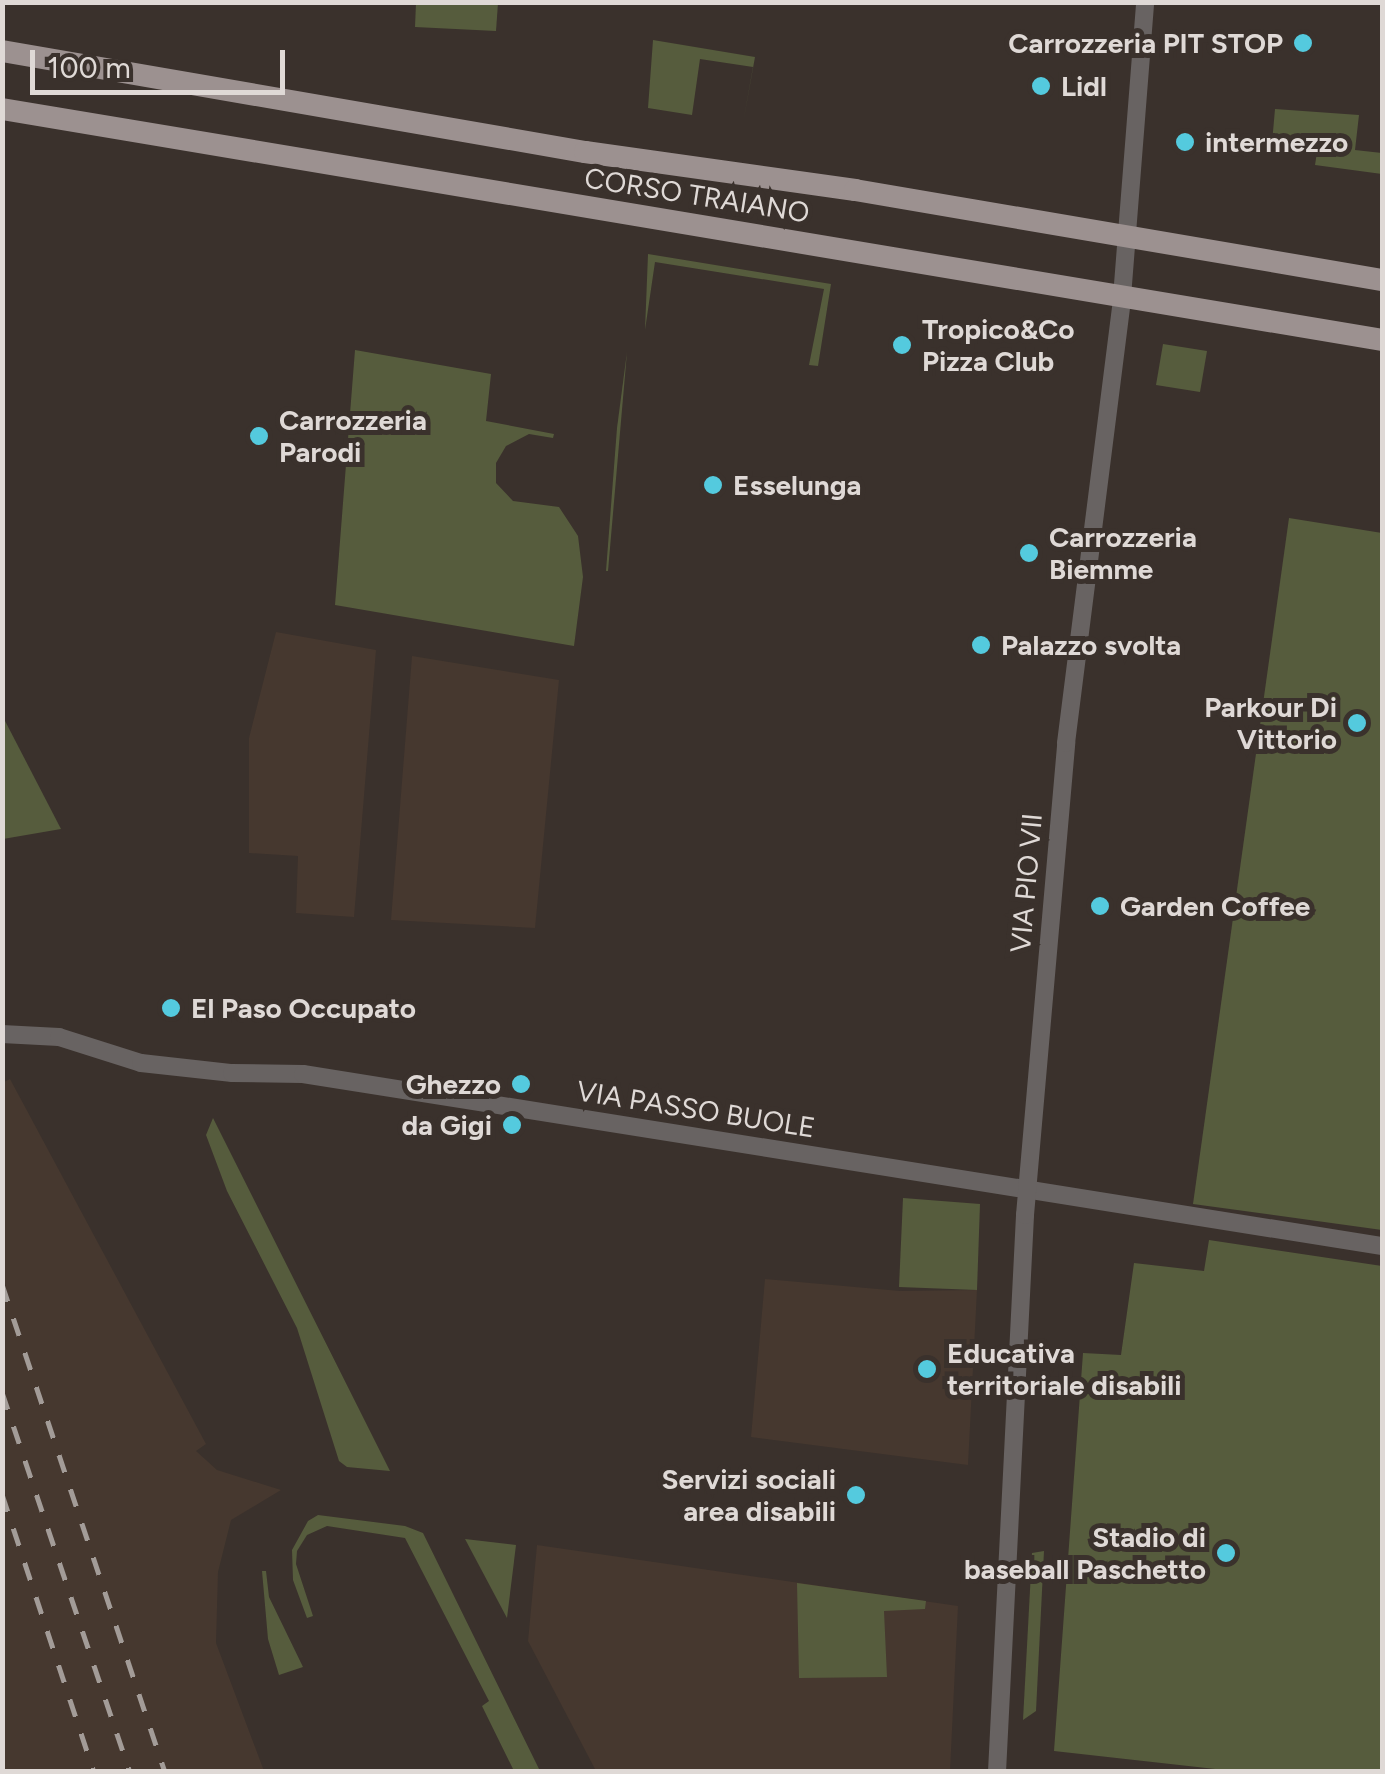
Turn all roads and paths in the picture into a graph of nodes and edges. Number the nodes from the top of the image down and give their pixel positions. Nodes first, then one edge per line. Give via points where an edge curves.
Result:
1 (1145, 2) edge
2 (2, 52) edge
3 (2, 109) edge
4 (1127, 236) junction
5 (1382, 280) edge
6 (1122, 296) junction
7 (1382, 340) edge
8 (2, 1034) edge
9 (1027, 1193) junction
10 (1382, 1246) edge
11 (997, 1772) edge

1 - 4 street, VIA PIO VII
2 - 4 main road, CORSO TRAIANO
3 - 6 main road, CORSO TRAIANO
4 - 5 main road, CORSO TRAIANO
4 - 6 street, VIA PIO VII
6 - 7 main road, CORSO TRAIANO
6 - 9 street, VIA PIO VII via 1066,743
8 - 9 street, VIA PASSO BUOLE via 59,1037 141,1062 303,1074
9 - 10 street, VIA PASSO BUOLE
9 - 11 street, VIA PIO VII

